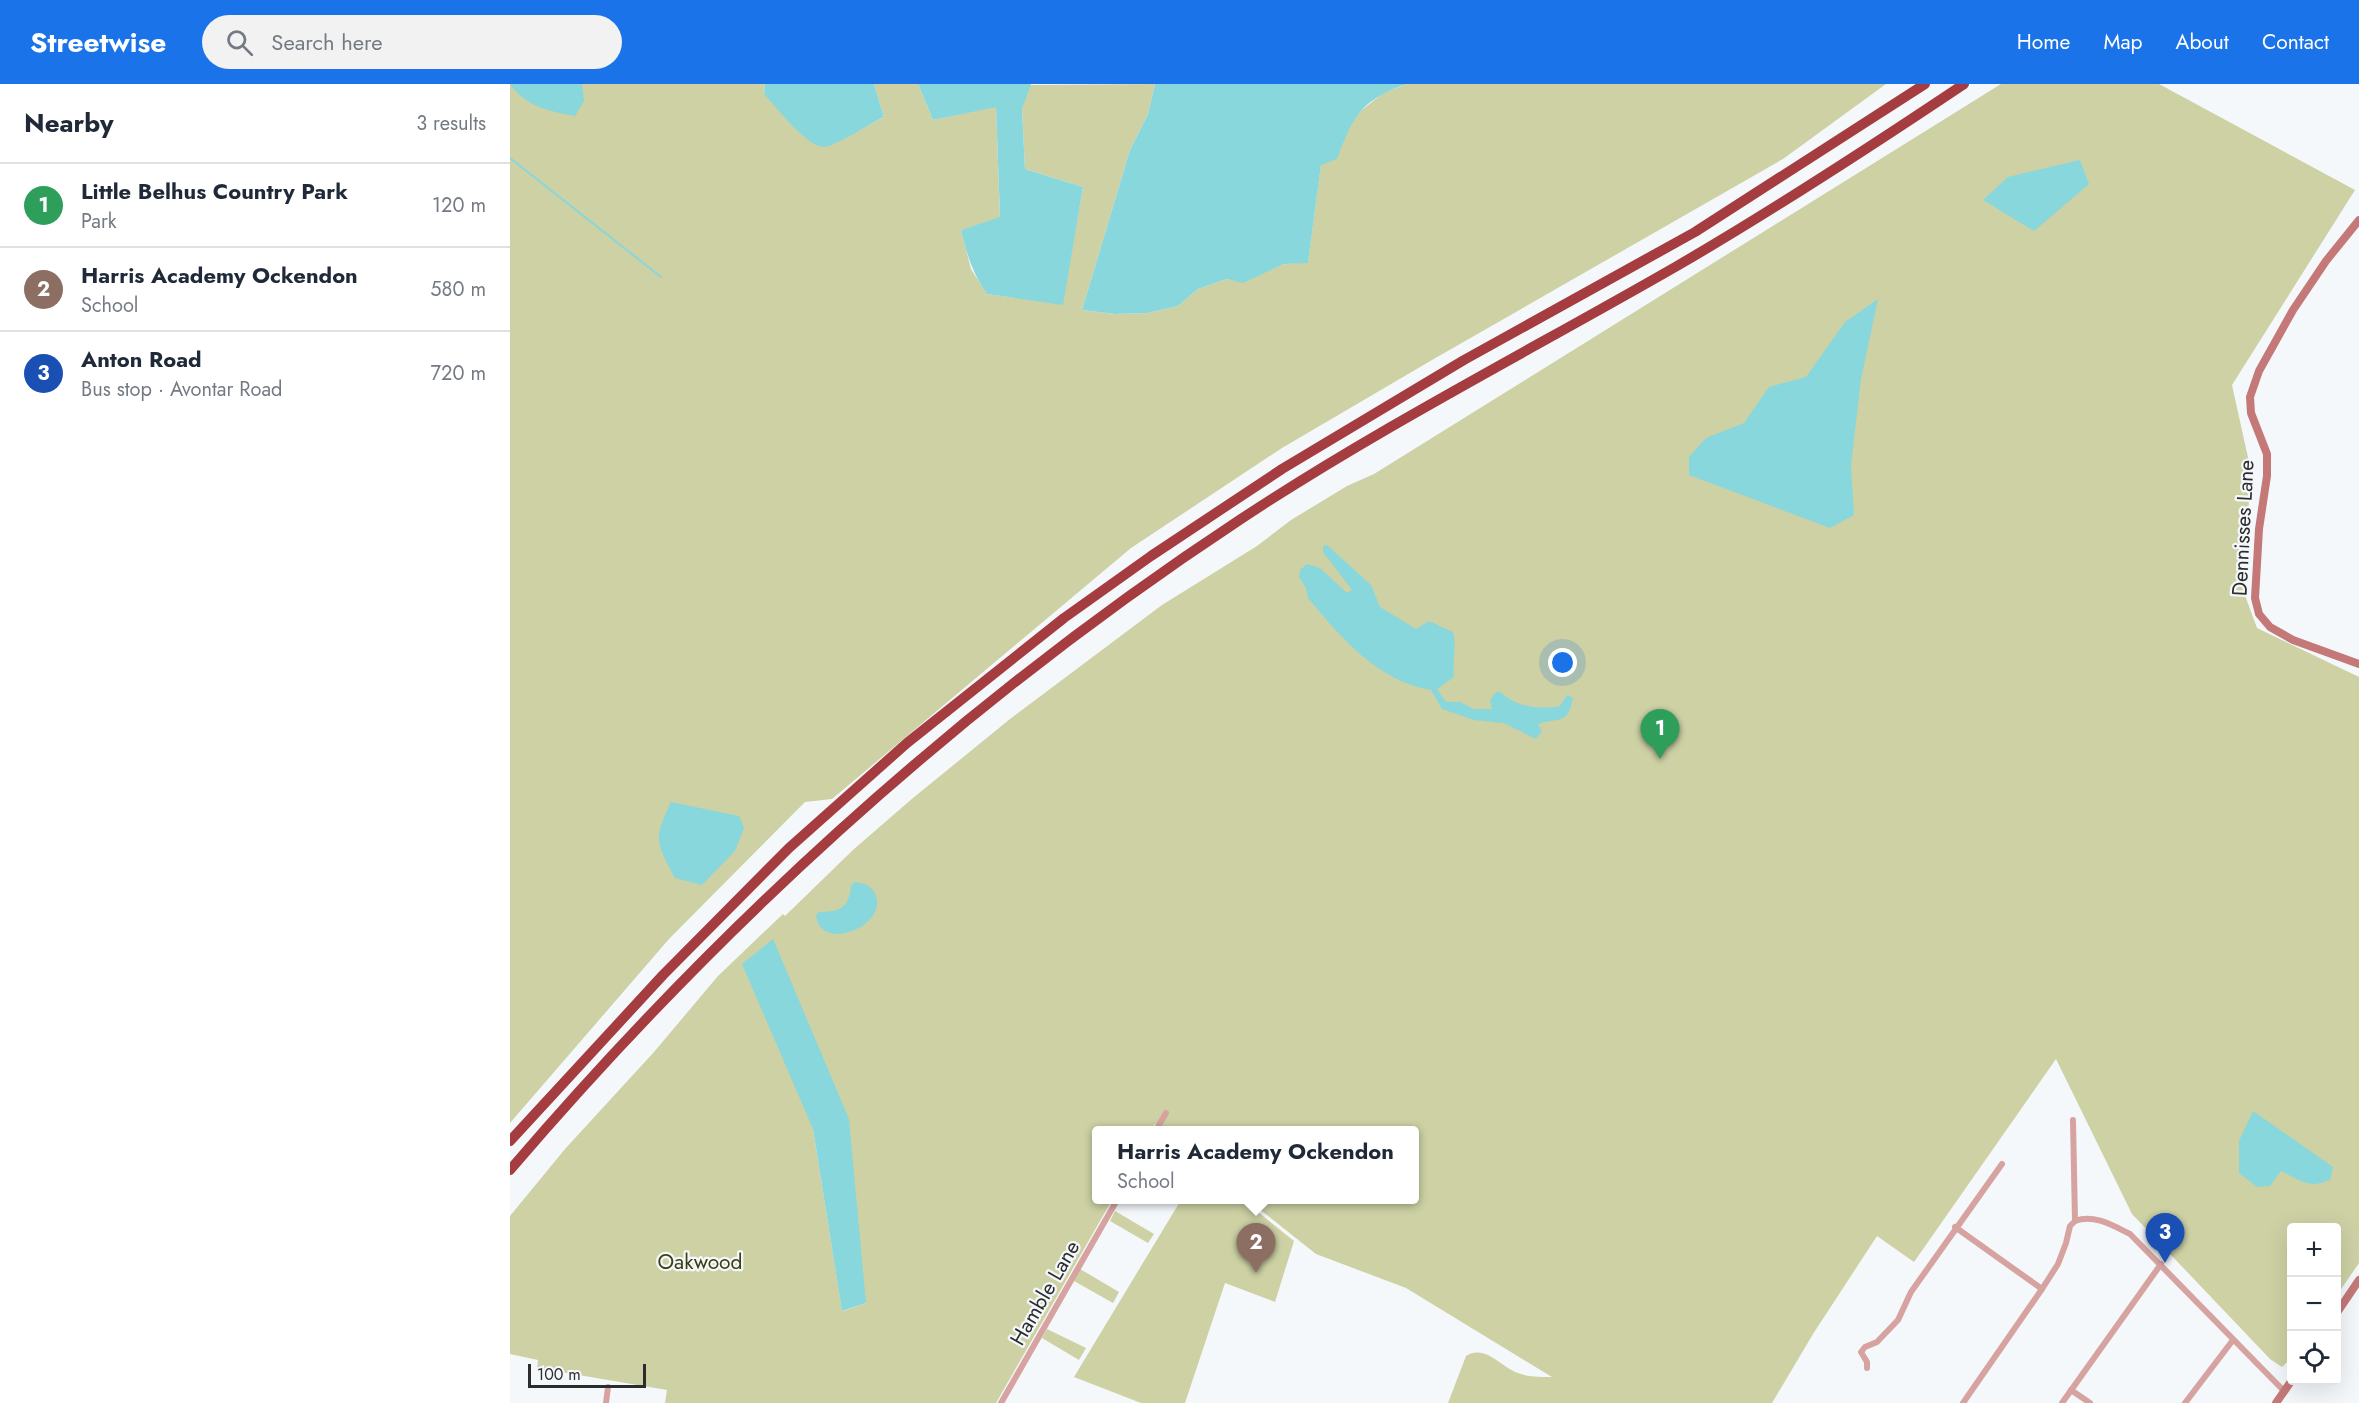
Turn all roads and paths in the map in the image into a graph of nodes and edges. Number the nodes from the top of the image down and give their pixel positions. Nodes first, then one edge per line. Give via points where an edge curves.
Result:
1 (1925, 84) edge
2 (1964, 84) edge
3 (2359, 220) edge
4 (2359, 664) edge
5 (1166, 1113) dead end
6 (2073, 1120) dead end
7 (1159, 1126) edge
8 (510, 1141) edge
9 (2002, 1164) dead end
10 (510, 1170) edge
11 (1115, 1204) edge
12 (2075, 1221) junction
13 (1955, 1227) junction
14 (2161, 1264) junction
15 (2358, 1284) edge
16 (2042, 1289) junction
17 (2341, 1308) edge
18 (2233, 1340) junction
19 (1867, 1368) dead end
20 (2288, 1385) edge
21 (608, 1387) dead end
22 (2071, 1390) junction
23 (2284, 1391) junction
24 (1004, 1402) edge
25 (606, 1403) edge
26 (1963, 1403) edge
27 (2062, 1403) edge
28 (2090, 1403) edge
29 (2185, 1403) edge
30 (2276, 1403) edge

1 - 8 highway via 1695,232 1464,360 1282,469 1064,618 907,743 789,848 663,975
2 - 10 highway via 1719,241 1332,461 1217,534 1103,614 922,756 782,883 672,992
3 - 4 street, Dennisses Lane via 2293,310 2259,371 2250,397 2251,413 2267,454 2255,598 2259,615 2270,627 2293,640
5 - 7 street
6 - 12 street
9 - 13 street
11 - 24 street, Hamble Lane
12 - 14 street via 2104,1221 2130,1233
12 - 16 street via 2058,1264
13 - 16 street
13 - 19 street via 1911,1292 1898,1320 1861,1352
14 - 18 street
14 - 22 street
15 - 17 street
16 - 26 street
18 - 23 street
18 - 29 street
20 - 23 street
21 - 25 street
22 - 27 street
22 - 28 street
23 - 30 street

